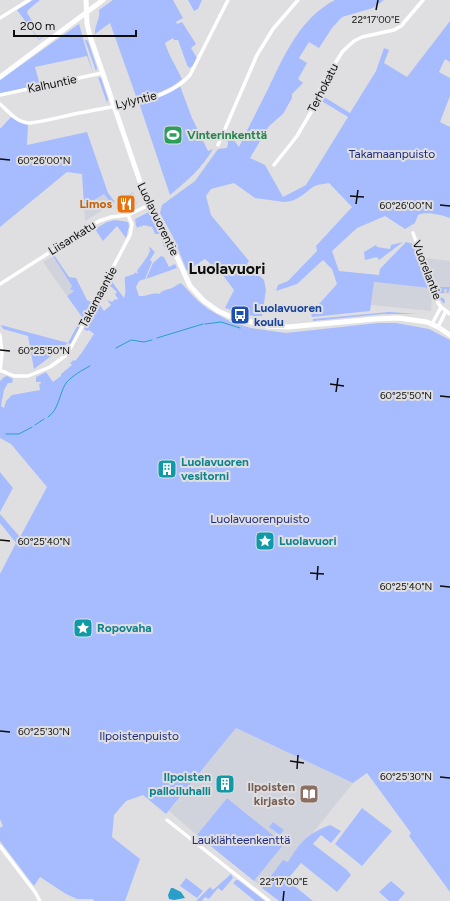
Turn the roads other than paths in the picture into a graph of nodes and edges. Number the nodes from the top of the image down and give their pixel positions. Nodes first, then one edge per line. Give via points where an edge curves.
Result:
1 (29, 0) edge
2 (86, 0) edge
3 (104, 0) edge
4 (228, 0) edge
5 (298, 0) edge
6 (422, 0) edge
7 (86, 13) junction
8 (0, 18) edge
9 (102, 73) junction
10 (0, 77) edge
11 (0, 94) edge
12 (0, 104) edge
13 (113, 106) junction
14 (218, 145) dead end
15 (274, 165) dead end
16 (149, 205) junction
17 (128, 215) junction
18 (413, 233) dead end
19 (0, 284) edge
20 (441, 307) junction
21 (446, 311) junction
22 (450, 314) edge
23 (432, 324) junction
24 (438, 327) junction
25 (0, 335) edge
26 (450, 335) edge
27 (0, 370) edge
28 (167, 820) dead end
29 (0, 846) edge
30 (40, 901) edge
31 (269, 901) edge

1 - 8 street
2 - 7 street, Luolavuorentie
3 - 7 street
4 - 13 street, Lylyntie via 194,69 183,82 160,94
5 - 14 street via 273,29 257,55
6 - 15 street, Terhokatu via 401,26 362,37 343,51 323,82 312,110
7 - 9 street, Luolavuorentie via 90,36
7 - 10 street
9 - 11 street, Kalhuntie
9 - 13 street, Luolavuorentie
12 - 13 street, Lylyntie via 16,118 27,123
13 - 16 street, Luolavuorentie
16 - 17 street, Liisankatu
16 - 23 street, Luolavuorentie via 167,235 190,286 207,304 230,317 252,324 288,327 387,318
17 - 19 street, Liisankatu via 99,221
17 - 27 street, Takamaantie via 132,224 130,235 68,352 50,367 28,376 14,376
18 - 20 street, Vuorelantie
20 - 21 street, Vuorelantie
20 - 23 street, Vuorelantie
21 - 22 street
21 - 24 street, Vuorelantie
23 - 24 street, Luolavuorentie
24 - 26 street, Luolavuorentie
25 - 27 street
28 - 31 street
29 - 30 street

